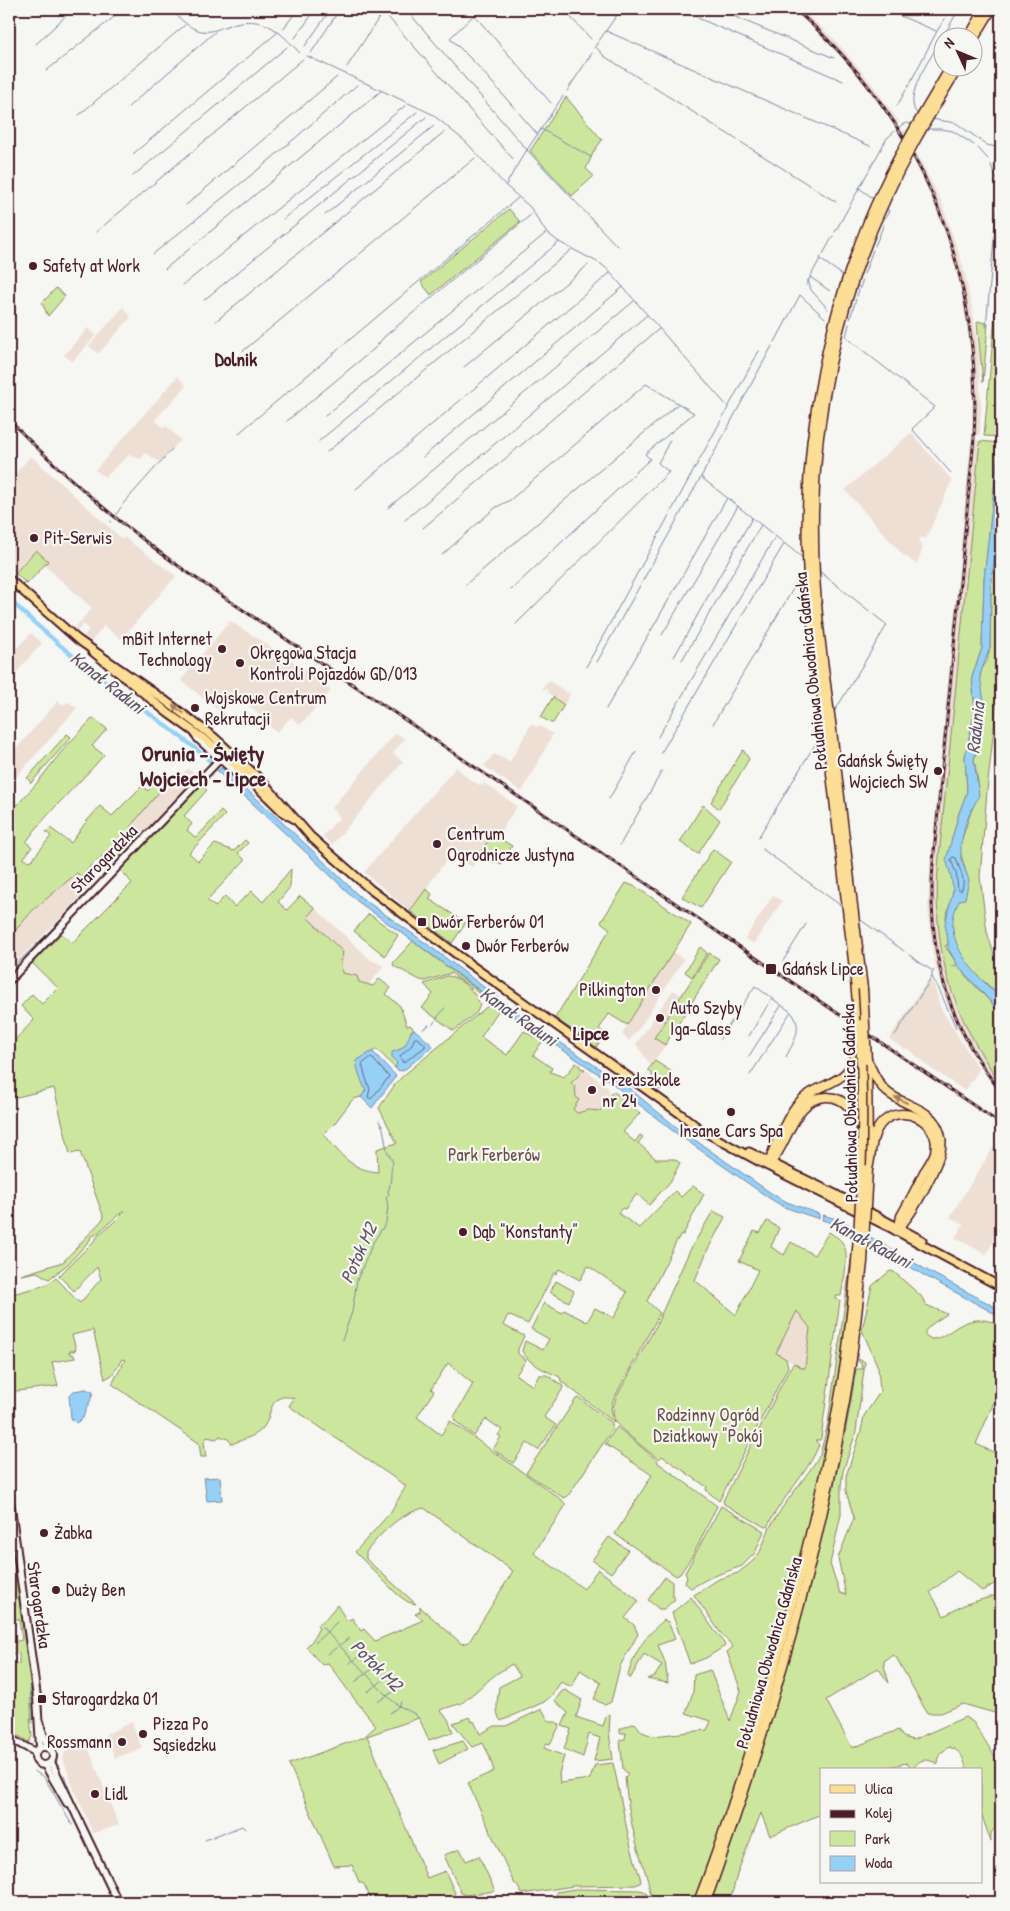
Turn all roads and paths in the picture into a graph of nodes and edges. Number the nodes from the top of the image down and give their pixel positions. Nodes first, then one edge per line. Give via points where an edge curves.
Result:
1 (985, 9) edge
2 (992, 9) edge
3 (974, 28) edge
4 (980, 28) edge
5 (944, 78) edge
6 (952, 78) edge
7 (9, 579) edge
8 (89, 647) junction
9 (192, 720) junction
10 (194, 731) junction
11 (220, 759) junction
12 (252, 780) junction
13 (263, 782) junction
14 (294, 818) junction
15 (9, 980) edge
16 (859, 1024) junction
17 (867, 1060) junction
18 (862, 1130) junction
19 (780, 1144) junction
20 (770, 1164) junction
21 (868, 1169) junction
22 (917, 1194) junction
23 (898, 1229) junction
24 (1001, 1287) edge
25 (849, 1358) junction
26 (9, 1492) edge
27 (9, 1738) edge
28 (44, 1747) junction
29 (35, 1752) junction
30 (48, 1763) junction
31 (118, 1902) edge
32 (698, 1902) edge
33 (706, 1902) edge

1 - 3 highway
2 - 4 highway
5 - 16 highway, Południowa Obwodnica Gdańska, bridge via 905,144 869,218 841,296 821,377 810,456 807,536 811,612
6 - 17 highway, Południowa Obwodnica Gdańska, bridge via 901,167 860,261 832,359 817,455 814,536 817,605 858,947
7 - 8 main road
9 -> 8 main road
8 - 10 main road via 96,657
9 - 10 main road
9 - 13 main road
10 - 11 main road via 198,739
10 - 12 main road
11 - 12 main road via 241,777
11 - 15 main road, Starogardzka
12 - 13 main road
12 - 14 main road
13 - 14 main road
14 - 20 main road via 349,871 418,926 701,1130
16 - 18 highway, Południowa Obwodnica Gdańska, bridge
16 - 19 highway, bridge via 850,1068 801,1101 793,1111
17 - 21 highway, Południowa Obwodnica Gdańska
22 -> 17 highway via 940,1156 939,1129 927,1114 884,1089
18 - 19 highway via 846,1104 832,1098 821,1098 804,1107
18 - 25 highway, Południowa Obwodnica Gdańska, bridge via 858,1251
19 - 20 highway via 772,1152
20 - 23 main road
21 - 22 highway via 874,1137 881,1124 897,1114 920,1118 931,1128 936,1147
21 - 25 highway, Południowa Obwodnica Gdańska, bridge via 863,1262
22 - 23 highway via 901,1216
23 - 24 main road
25 - 32 highway, Południowa Obwodnica Gdańska via 811,1531 782,1643
25 - 33 highway, Południowa Obwodnica Gdańska via 845,1407 792,1632
26 - 28 main road, Starogardzka via 38,1731
27 - 29 main road
28 - 29 main road
28 - 30 main road, Starogardzka via 53,1754
29 - 30 main road via 36,1762
30 - 31 main road

